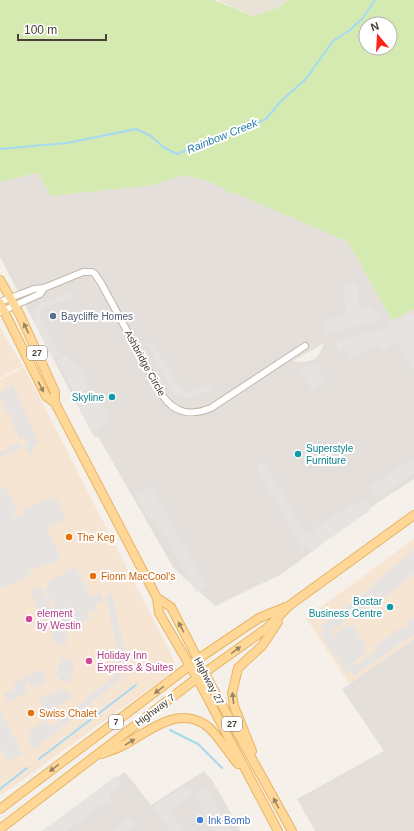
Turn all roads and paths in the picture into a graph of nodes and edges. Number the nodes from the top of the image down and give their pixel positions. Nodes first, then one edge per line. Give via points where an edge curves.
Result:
1 (0, 280) edge
2 (12, 302) junction
3 (1, 307) edge
4 (305, 346) dead end
5 (55, 403) junction
6 (414, 515) edge
7 (157, 598) junction
8 (290, 605) junction
9 (198, 661) junction
10 (190, 667) junction
11 (205, 673) junction
12 (197, 678) junction
13 (94, 757) junction
14 (261, 774) junction
15 (251, 780) junction
16 (0, 809) edge
17 (0, 829) edge
18 (278, 831) edge
19 (292, 831) edge

1 - 2 main road, Highway 27 / 27
2 - 3 street, Ashbridge Circle
2 - 4 street, Ashbridge Circle via 40,294 44,288 83,272 92,272 101,283 162,395 169,404 185,413 200,413 215,406
5 -> 2 main road, Highway 27 / 27 via 55,392
3 -> 5 main road, Highway 27 / 27 via 46,396
5 - 7 main road, Highway 27 / 27
6 - 8 main road, Highway 7 / 7
9 -> 7 main road, Highway 27 / 27 via 171,607
7 - 10 main road, Highway 27 / 27 via 159,613
8 - 9 main road, Highway 7 / 7 via 259,618
11 -> 8 main road, Highway 7 / 7 via 267,628
14 -> 8 main road via 234,706 232,694 238,668 262,646
9 - 10 main road, Highway 7 / 7
9 - 11 main road, Highway 27 / 27
10 - 12 main road, Highway 27 / 27
10 -> 16 main road, Highway 7 / 7
11 - 12 main road, Highway 7 / 7
11 - 14 main road, Highway 27 / 27
12 - 13 main road, Highway 7 / 7
12 - 15 main road, Highway 27 / 27
13 -> 15 main road via 121,747 170,719 181,718 204,724
13 - 17 main road, Highway 7 / 7
19 -> 14 main road, Highway 27 / 27
15 - 18 main road, Highway 27 / 27

